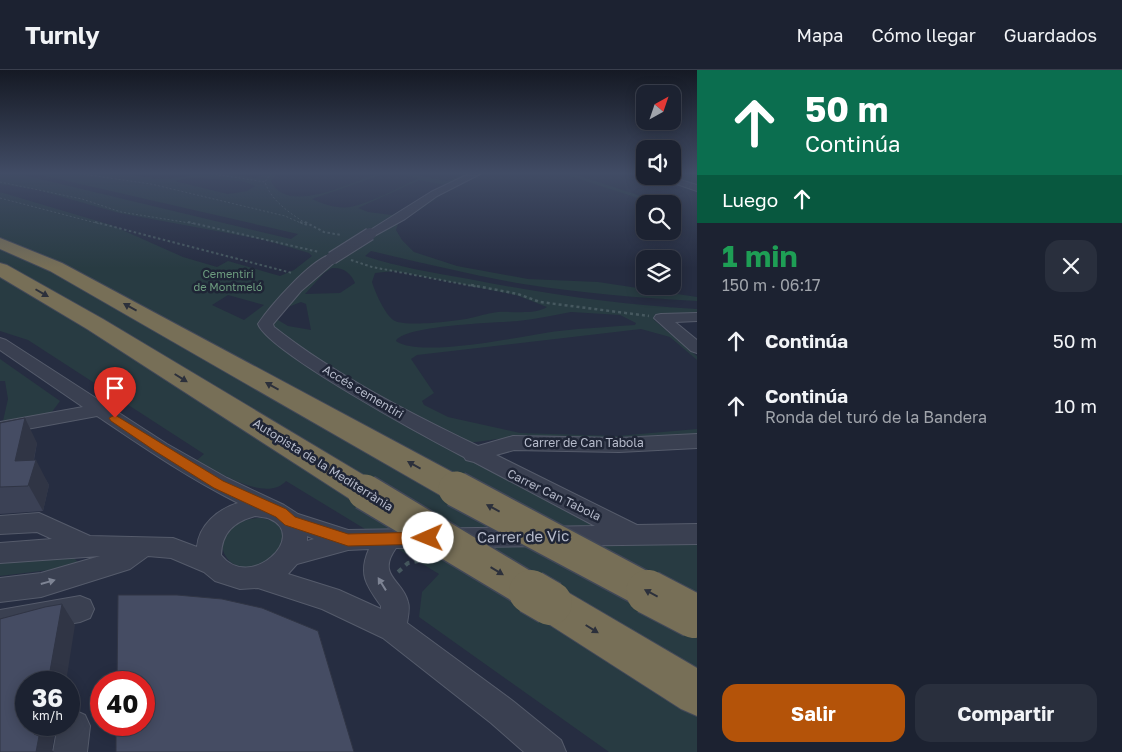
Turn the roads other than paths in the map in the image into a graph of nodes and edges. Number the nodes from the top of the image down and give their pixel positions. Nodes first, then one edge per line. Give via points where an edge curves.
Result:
1 (417, 205) edge
2 (0, 243) edge
3 (0, 269) edge
4 (697, 317) edge
5 (0, 343) edge
6 (697, 348) edge
7 (102, 410) junction
8 (0, 428) edge
9 (697, 441) edge
10 (473, 455) junction
11 (219, 484) junction
12 (269, 508) junction
13 (290, 521) junction
14 (220, 524) junction
15 (0, 526) edge
16 (697, 534) edge
17 (635, 535) junction
18 (389, 539) junction
19 (348, 540) junction
20 (87, 546) junction
21 (144, 546) junction
22 (173, 548) junction
23 (0, 552) edge
24 (290, 557) junction
25 (216, 566) junction
26 (260, 577) junction
27 (0, 590) edge
28 (329, 599) junction
29 (80, 609) dead end
30 (696, 617) edge
31 (0, 623) edge
32 (393, 629) junction
33 (697, 693) edge
34 (549, 752) edge

1 - 10 street, Accés cementiri, bridge via 307,277 269,318 266,329 353,387
30 -> 2 highway, bridge via 456,489 64,272
3 -> 33 highway, Autopista de la Mediterrània, bridge
4 - 6 street via 661,318
5 - 7 street
7 - 8 street
7 - 11 street
9 - 10 street, Carrer de Can Tabola via 619,445 513,443
10 - 17 street, Carrer Can Tabola
11 - 12 street
11 - 14 street via 226,498
12 - 13 street
12 - 14 street via 242,510
13 - 19 street, Carrer de Vic
13 - 24 street via 296,537
14 - 22 street via 196,540
14 - 25 street via 210,539 209,551
15 - 20 street via 39,522
16 - 17 street, Carrer de Vic
17 - 18 street, Carrer de Vic
18 - 19 street, Carrer de Vic
32 -> 18 street via 395,603 378,579 376,563
19 - 24 street, Carrer de Vic
20 - 21 street
20 - 23 street
21 - 22 street
27 -> 21 street via 41,584 121,561
22 - 25 street
24 - 26 street via 276,570
24 - 28 street via 306,583
25 - 26 street via 235,577
26 - 28 street
28 - 32 street
29 - 31 street
32 - 34 street

